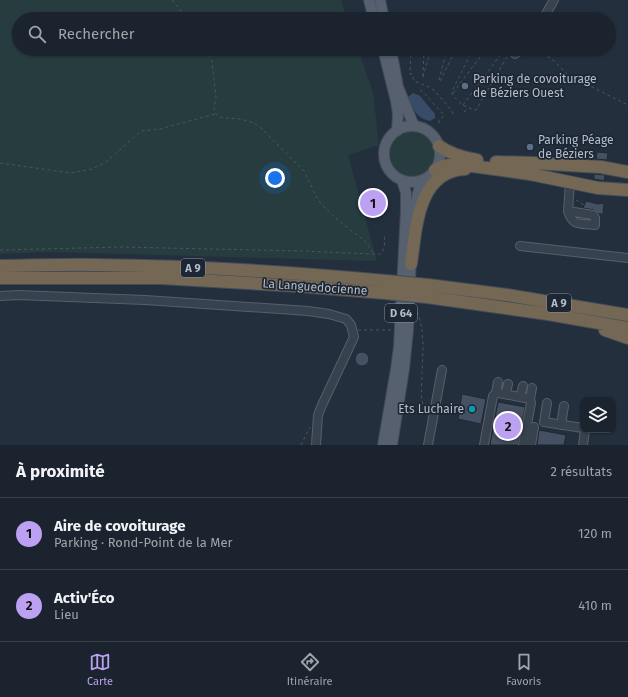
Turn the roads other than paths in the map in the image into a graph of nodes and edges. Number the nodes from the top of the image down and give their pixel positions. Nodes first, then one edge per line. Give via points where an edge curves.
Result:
1 (369, 0) edge
2 (380, 0) edge
3 (554, 0) edge
4 (372, 12) edge
5 (383, 12) edge
6 (547, 12) edge
7 (384, 56) edge
8 (392, 56) edge
9 (414, 126) junction
10 (397, 131) junction
11 (439, 146) junction
12 (490, 169) junction
13 (436, 170) junction
14 (628, 172) edge
15 (402, 180) junction
16 (421, 181) junction
17 (570, 188) junction
18 (628, 190) edge
19 (568, 211) dead end
20 (520, 246) dead end
21 (628, 258) edge
22 (411, 264) junction
23 (0, 266) edge
24 (0, 278) edge
25 (385, 287) junction
26 (427, 291) junction
27 (0, 296) edge
28 (628, 315) edge
29 (588, 321) junction
30 (628, 328) edge
31 (628, 338) edge
32 (442, 370) dead end
33 (498, 382) dead end
34 (508, 384) dead end
35 (523, 386) dead end
36 (532, 388) dead end
37 (496, 393) junction
38 (506, 394) junction
39 (520, 397) junction
40 (530, 399) junction
41 (548, 403) dead end
42 (564, 406) dead end
43 (561, 425) junction
44 (534, 428) dead end
45 (580, 428) edge
46 (585, 433) edge
47 (316, 445) edge
48 (383, 445) edge
49 (392, 445) edge
50 (428, 445) edge
51 (484, 445) edge
52 (523, 445) edge
53 (531, 445) edge
54 (583, 445) edge

1 - 4 main road
2 - 5 main road
3 - 6 street
7 - 10 main road via 396,102
8 - 9 main road via 398,87
9 - 10 main road
9 - 11 main road via 428,131
10 - 15 main road via 387,142 384,156 390,171
11 - 13 main road via 440,159
11 - 14 highway via 473,159 502,163 601,167
12 - 13 highway via 451,164
12 - 17 highway via 530,174
12 - 22 highway via 460,169 440,178 429,188 419,209
13 - 16 main road
15 - 16 main road
15 - 48 main road, D 64 via 406,193 406,210 400,330
16 - 22 main road, D 64 via 414,210
17 - 18 highway
17 - 19 street
20 - 21 street
22 - 49 main road, D 64 via 404,369
23 - 25 highway, La Languedocienne / A 9 via 97,265 227,269 300,273
24 - 25 highway, La Languedocienne / A 9 via 161,278
25 - 26 highway, La Languedocienne / A 9, bridge
26 - 28 highway, La Languedocienne / A 9 via 522,297
26 - 29 highway, La Languedocienne / A 9
27 - 47 street via 145,300 308,311 340,316 351,325 353,334 318,415
29 - 30 highway, La Languedocienne / A 9
29 - 31 highway via 607,332
32 - 50 street
33 - 37 street
34 - 38 street
35 - 39 street
36 - 40 street
37 - 38 street
37 - 51 street via 493,396
38 - 39 street
39 - 40 street
40 - 52 street
41 - 43 street via 544,422
42 - 43 street
43 - 45 street
44 - 53 street
46 - 54 street

